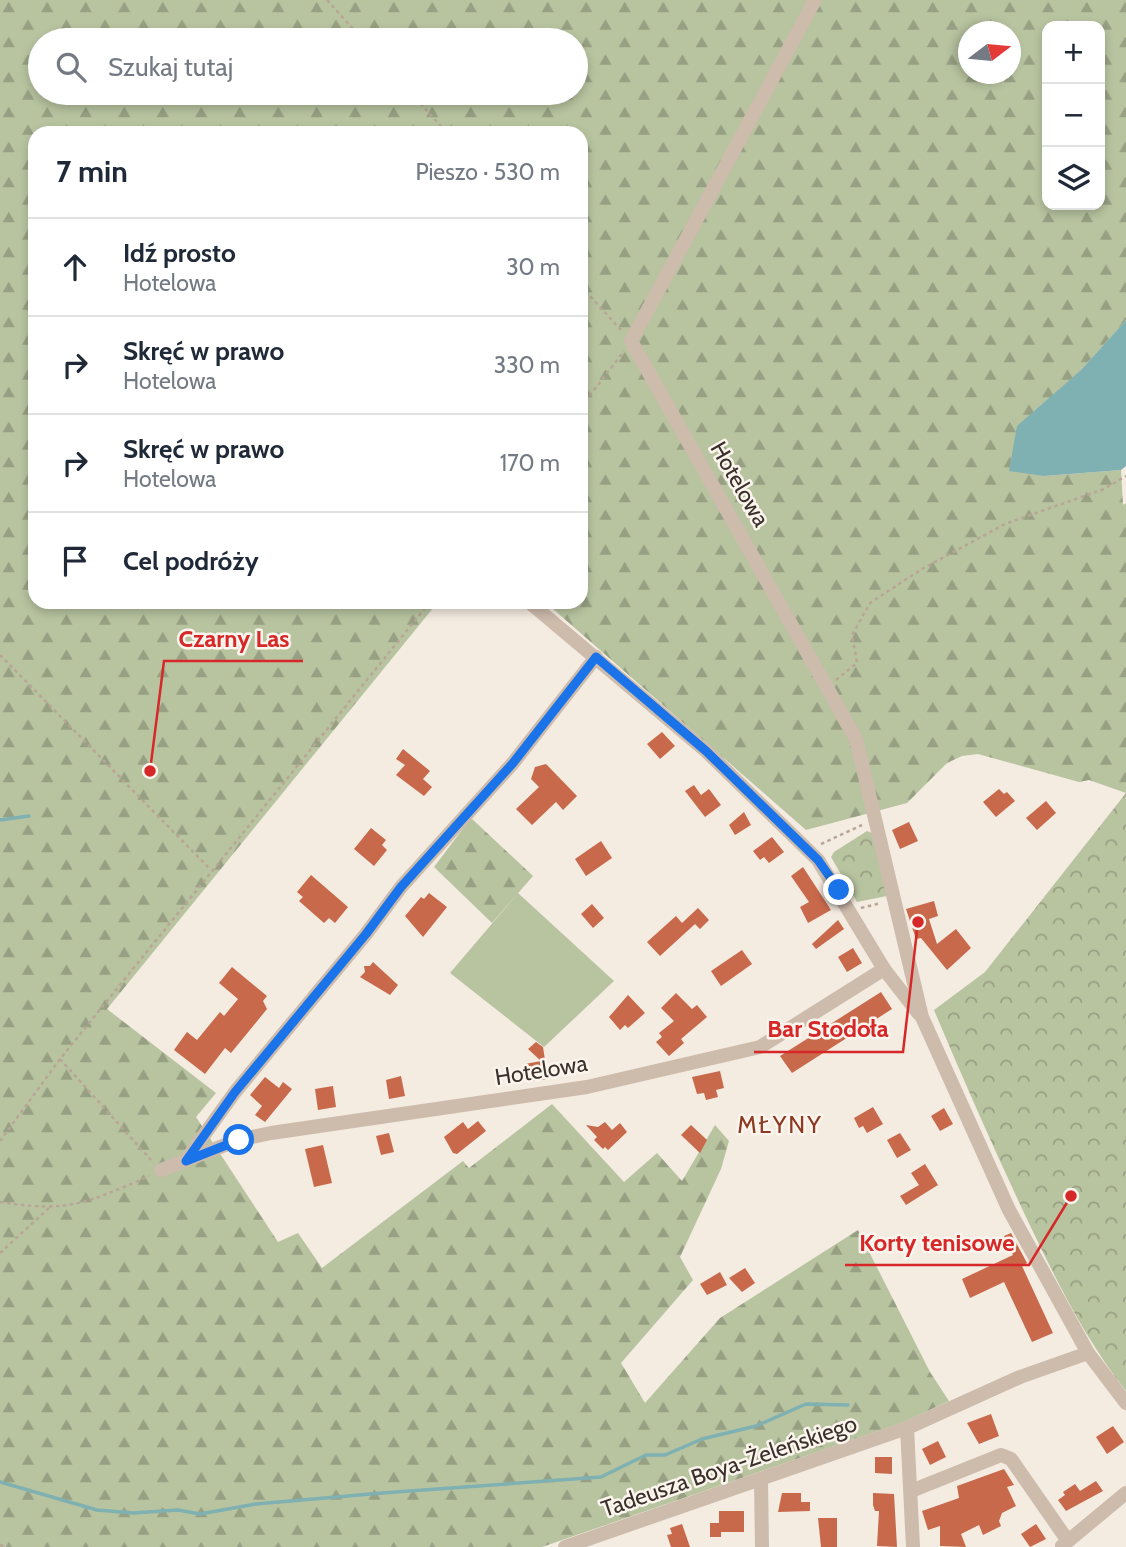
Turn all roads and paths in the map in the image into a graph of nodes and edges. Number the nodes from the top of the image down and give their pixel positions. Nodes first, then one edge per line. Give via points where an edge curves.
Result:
1 (327, 0) edge
2 (815, 0) edge
3 (352, 28) edge
4 (422, 105) edge
5 (441, 126) edge
6 (588, 294) edge
7 (631, 341) junction
8 (588, 398) edge
9 (1126, 477) edge
10 (424, 609) edge
11 (537, 609) edge
12 (0, 655) edge
13 (596, 657) junction
14 (829, 686) junction
15 (875, 820) junction
16 (809, 850) junction
17 (211, 870) junction
18 (894, 900) junction
19 (851, 911) junction
20 (884, 969) junction
21 (922, 1017) junction
22 (60, 1059) junction
23 (0, 1141) edge
24 (186, 1161) junction
25 (161, 1170) junction
26 (0, 1202) edge
27 (49, 1208) junction
28 (0, 1253) edge
29 (1088, 1353) junction
30 (1126, 1403) edge
31 (907, 1428) junction
32 (761, 1479) junction
33 (911, 1490) junction
34 (1126, 1493) edge
35 (1064, 1544) edge
36 (0, 1545) edge
37 (8, 1547) edge
38 (565, 1547) edge
39 (762, 1547) edge
40 (913, 1547) edge

1 - 3 path
2 - 7 street
4 - 5 path
6 - 7 path
7 - 8 path
7 - 14 street, Hotelowa
9 - 14 path via 1006,524 870,603 852,635 857,663
10 - 17 path
11 - 13 street, Hotelowa
12 - 17 path
13 - 16 street, Hotelowa via 706,751
13 - 24 street via 513,763 401,887 235,1092
14 - 15 street, Hotelowa via 856,738
15 - 16 path
15 - 18 street, Hotelowa
16 - 19 street, Hotelowa
17 - 22 path
18 - 19 path
18 - 21 street, Hotelowa
19 - 20 street, Hotelowa
20 - 21 street, Hotelowa
20 - 24 street, Hotelowa via 760,1047 587,1087 271,1133
21 - 29 street, Hotelowa via 1009,1210
22 - 23 path
22 - 25 path
24 - 25 street, Hotelowa
25 - 27 path via 102,1196
26 - 27 path
27 - 28 path
29 - 30 street, Hotelowa
29 - 31 street, Tadeusza Boya-Żeleńskiego via 1020,1377
31 - 32 street, Tadeusza Boya-Żeleńskiego
31 - 33 street
32 - 38 street, Tadeusza Boya-Żeleńskiego
32 - 39 street
33 - 35 street via 1001,1455 1011,1459
33 - 40 street
34 - 35 street
36 - 37 path

